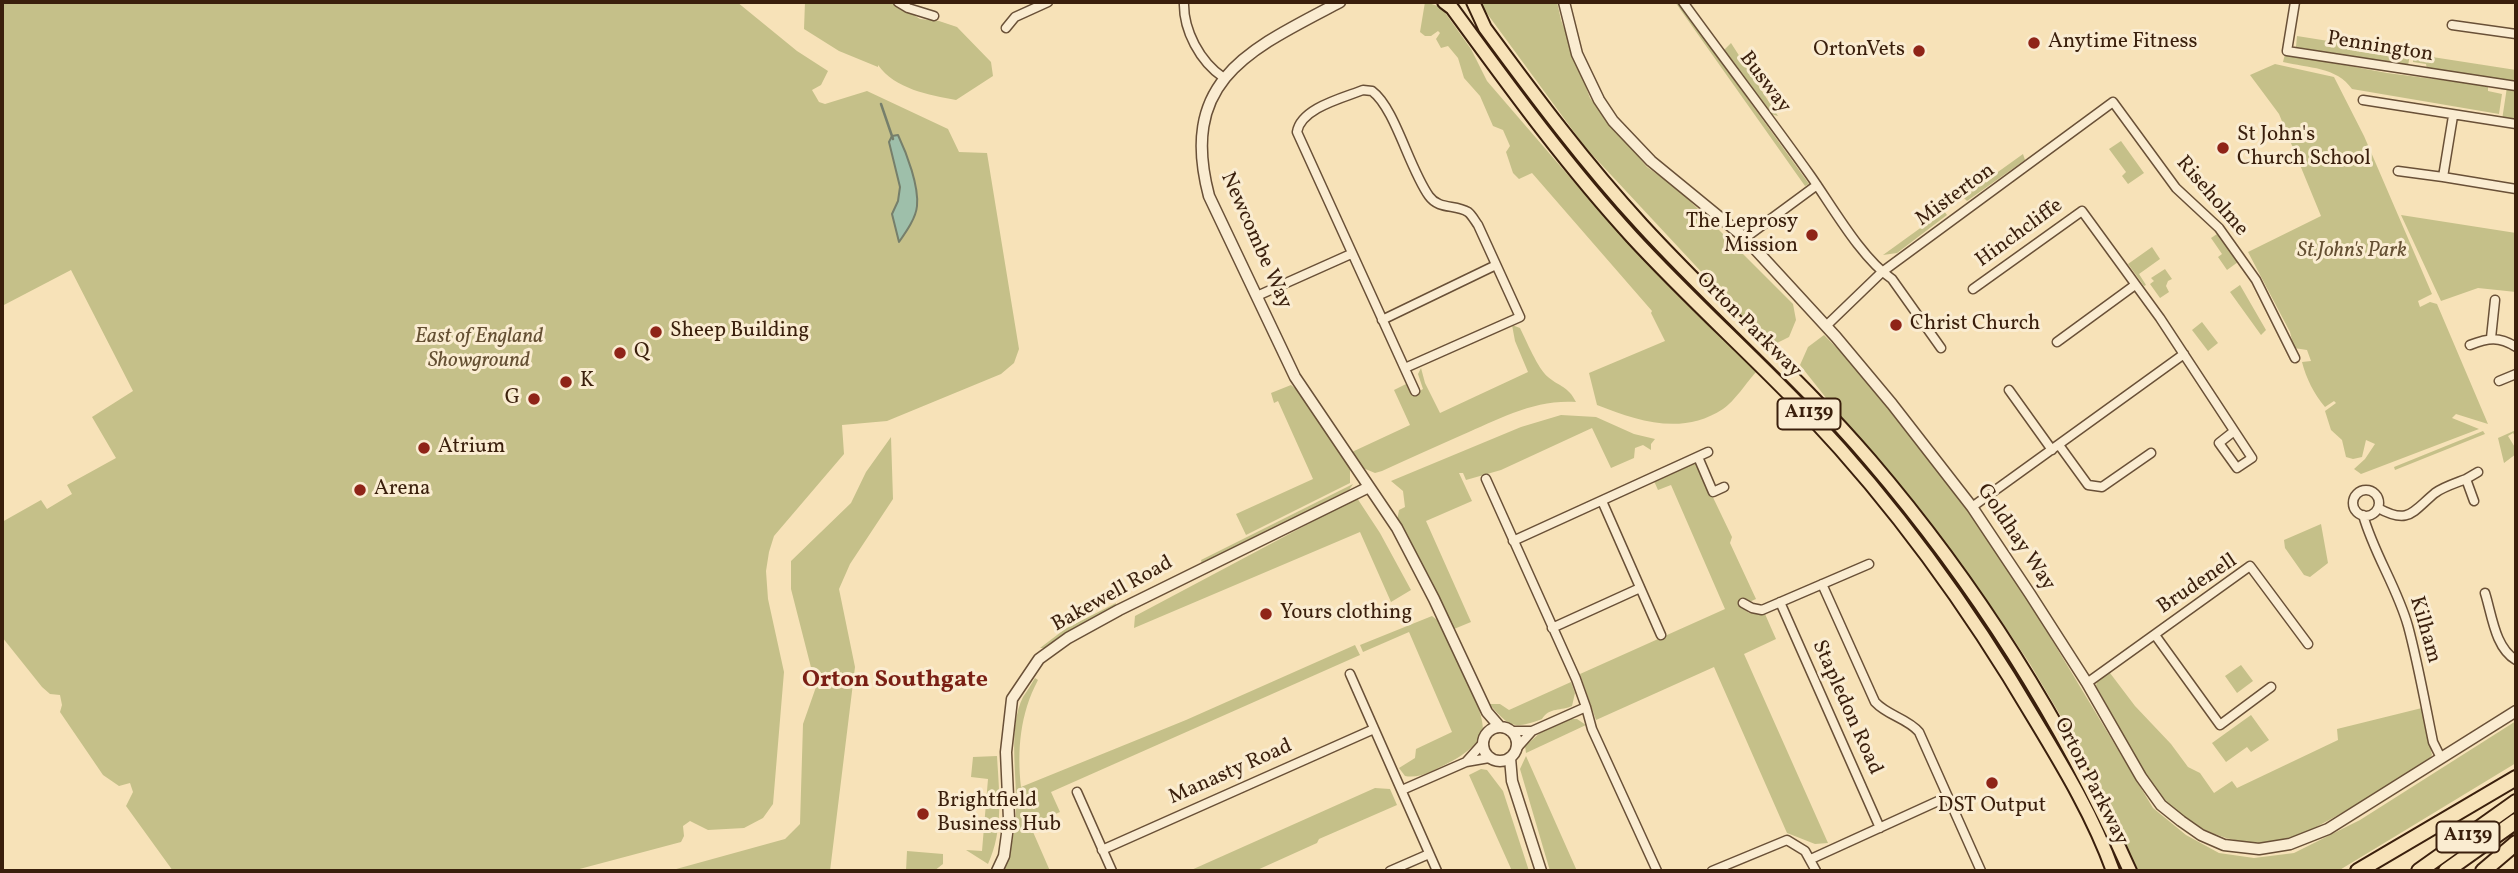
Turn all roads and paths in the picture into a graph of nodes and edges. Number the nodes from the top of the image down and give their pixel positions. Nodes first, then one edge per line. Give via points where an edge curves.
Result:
1 (898, 2) edge
2 (925, 2) edge
3 (1048, 2) edge
4 (1184, 2) edge
5 (1339, 2) edge
6 (1444, 2) edge
7 (1473, 2) edge
8 (1564, 2) edge
9 (1684, 2) edge
10 (2295, 2) edge
11 (922, 11) junction
12 (934, 16) dead end
13 (2452, 25) dead end
14 (1006, 28) dead end
15 (2516, 34) edge
16 (1224, 78) junction
17 (2516, 86) edge
18 (2363, 100) dead end
19 (2113, 102) joint
20 (2453, 116) junction
21 (2516, 124) edge
22 (2398, 171) dead end
23 (2444, 177) junction
24 (1817, 185) junction
25 (2516, 190) edge
26 (1745, 238) junction
27 (1351, 254) junction
28 (1496, 265) junction
29 (1882, 272) junction
30 (2135, 285) junction
31 (1973, 289) dead end
32 (1257, 296) junction
33 (2495, 300) dead end
34 (1382, 320) junction
35 (1826, 326) junction
36 (2491, 338) junction
37 (2057, 342) dead end
38 (2470, 345) dead end
39 (2516, 347) edge
40 (1941, 348) dead end
41 (2184, 354) junction
42 (2294, 358) dead end
43 (2516, 364) edge
44 (1405, 368) junction
45 (2516, 372) edge
46 (2499, 381) dead end
47 (2009, 390) dead end
48 (1415, 391) dead end
49 (2234, 432) junction
50 (2055, 447) junction
51 (1708, 452) dead end
52 (2151, 453) dead end
53 (1698, 457) junction
54 (2478, 472) dead end
55 (2466, 478) junction
56 (1486, 479) dead end
57 (1369, 487) junction
58 (1724, 487) dead end
59 (1602, 501) junction
60 (2474, 501) dead end
61 (1972, 507) junction
62 (2378, 508) junction
63 (2363, 516) junction
64 (1513, 541) junction
65 (1869, 564) dead end
66 (1822, 584) junction
67 (1640, 588) junction
68 (2485, 593) dead end
69 (1780, 602) junction
70 (1743, 603) dead end
71 (1552, 628) junction
72 (1661, 635) dead end
73 (2155, 635) junction
74 (2308, 644) dead end
75 (2516, 660) edge
76 (1350, 674) dead end
77 (2087, 683) junction
78 (2272, 687) dead end
79 (1586, 707) junction
80 (2516, 711) edge
81 (1487, 712) junction
82 (1500, 727) junction
83 (1374, 729) junction
84 (1510, 731) junction
85 (1532, 731) junction
86 (1485, 738) junction
87 (1513, 753) junction
88 (2441, 758) junction
89 (1493, 760) junction
90 (1466, 762) junction
91 (2516, 778) edge
92 (1512, 780) junction
93 (1402, 790) junction
94 (1077, 792) dead end
95 (1947, 797) junction
96 (2516, 802) edge
97 (2516, 821) edge
98 (1880, 828) junction
99 (2516, 843) edge
100 (1102, 849) junction
101 (1430, 854) junction
102 (1811, 859) junction
103 (997, 871) edge
104 (1112, 871) edge
105 (1390, 871) edge
106 (1437, 871) edge
107 (1541, 871) edge
108 (1657, 871) edge
109 (1712, 871) edge
110 (1816, 871) edge
111 (1981, 871) edge
112 (2113, 871) edge
113 (2130, 871) edge
114 (2358, 871) edge
115 (2418, 871) edge
116 (2446, 871) edge
117 (2483, 871) edge

1 - 11 street
2 - 11 street
3 - 14 street via 1015,17
4 - 16 street via 1190,35 1214,71
5 - 16 street, Newcombe Way via 1268,39
6 - 112 main road, Orton Parkway / A1139 via 1599,200 1811,417 1903,524 2018,690 2073,787
7 - 113 main road, Orton Parkway / A1139 via 1485,28 1611,191 1822,406 1950,560 2058,728
8 - 26 street, Goldhay Way via 1577,54 1613,121 1651,161
9 - 24 street, Busway
10 - 17 street, Pennington via 2287,51
11 - 12 street
13 - 15 street
16 - 32 street, Newcombe Way via 1203,121 1204,176 1209,196
18 - 20 street
19 - 29 street, Misterton
19 - 42 street, Riseholme via 2176,188 2220,228 2256,279
20 - 21 street
20 - 23 street
22 - 23 street
23 - 25 street
24 - 26 street
24 - 29 street, Busway
26 - 35 street, Goldhay Way
27 - 28 street via 1297,132 1298,124 1306,114 1372,90 1384,102 1430,199 1469,213
27 - 32 street
27 - 34 street
28 - 34 street
28 - 44 street via 1520,317
29 - 35 street, Misterton
29 - 40 street, Busway via 1892,279
30 - 31 street, Hinchcliffe via 2082,211
30 - 37 street
30 - 41 street, Hinchcliffe
32 - 57 street, Newcombe Way via 1295,377
33 - 36 street
34 - 44 street
35 - 61 street, Goldhay Way
36 - 38 street
36 - 39 street
41 - 49 street, Hinchcliffe
41 - 50 street
43 - 45 street
44 - 48 street
45 - 46 street
47 - 50 street
49 - 49 street, Hinchcliffe via 2252,458 2237,468 2219,443
50 - 52 street via 2088,485 2102,487
50 - 61 street
51 - 53 street
53 - 58 street via 1713,492
53 - 59 street
54 - 55 street
55 - 60 street
55 - 62 street via 2437,491 2412,515 2393,516
56 - 64 street
57 - 81 street, Newcombe Way via 1397,528
57 - 103 street, Bakewell Road via 1119,610 1039,659 1012,699 1006,752 1009,819
59 - 64 street
59 - 67 street
61 - 77 street, Goldhay Way
62 - 63 street
62 - 63 street, Kilham via 2376,495 2360,492 2353,505
63 - 88 street, Kilham via 2407,625 2433,742
64 - 71 street
65 - 66 street
66 - 69 street
66 - 95 street, Stapledon Road via 1875,702 1888,714 1913,724
67 - 71 street
67 - 72 street
68 - 75 street via 2503,648
69 - 70 street via 1762,610
69 - 98 street, Stapledon Road
71 - 79 street
73 - 74 street, Brudenell via 2250,566
73 - 77 street, Brudenell
73 - 78 street, Brudenell via 2220,725
76 - 83 street
77 - 88 street, Goldhay Way via 2161,805 2201,835 2224,845 2259,849 2290,844 2328,829
79 - 85 street
79 - 108 street
80 - 88 street, Goldhay Way
81 - 82 street
81 - 86 street
82 - 84 street
82 - 86 street
83 - 93 street
83 - 100 street, Manasty Road
84 - 85 street
84 - 87 street via 1516,741
85 - 87 street
86 - 89 street via 1485,754
86 - 90 street
87 - 89 street
87 - 92 street
89 - 90 street
89 - 92 street
90 - 93 street
91 - 114 highway
92 - 107 street
93 - 101 street
94 - 100 street
95 - 98 street
95 - 111 street, Stapledon Road
96 - 115 highway, A1139
97 - 116 highway, A1139
98 - 102 street
99 - 117 highway
100 - 104 street
101 - 105 street
101 - 106 street
102 - 109 street via 1787,840
102 - 110 street

